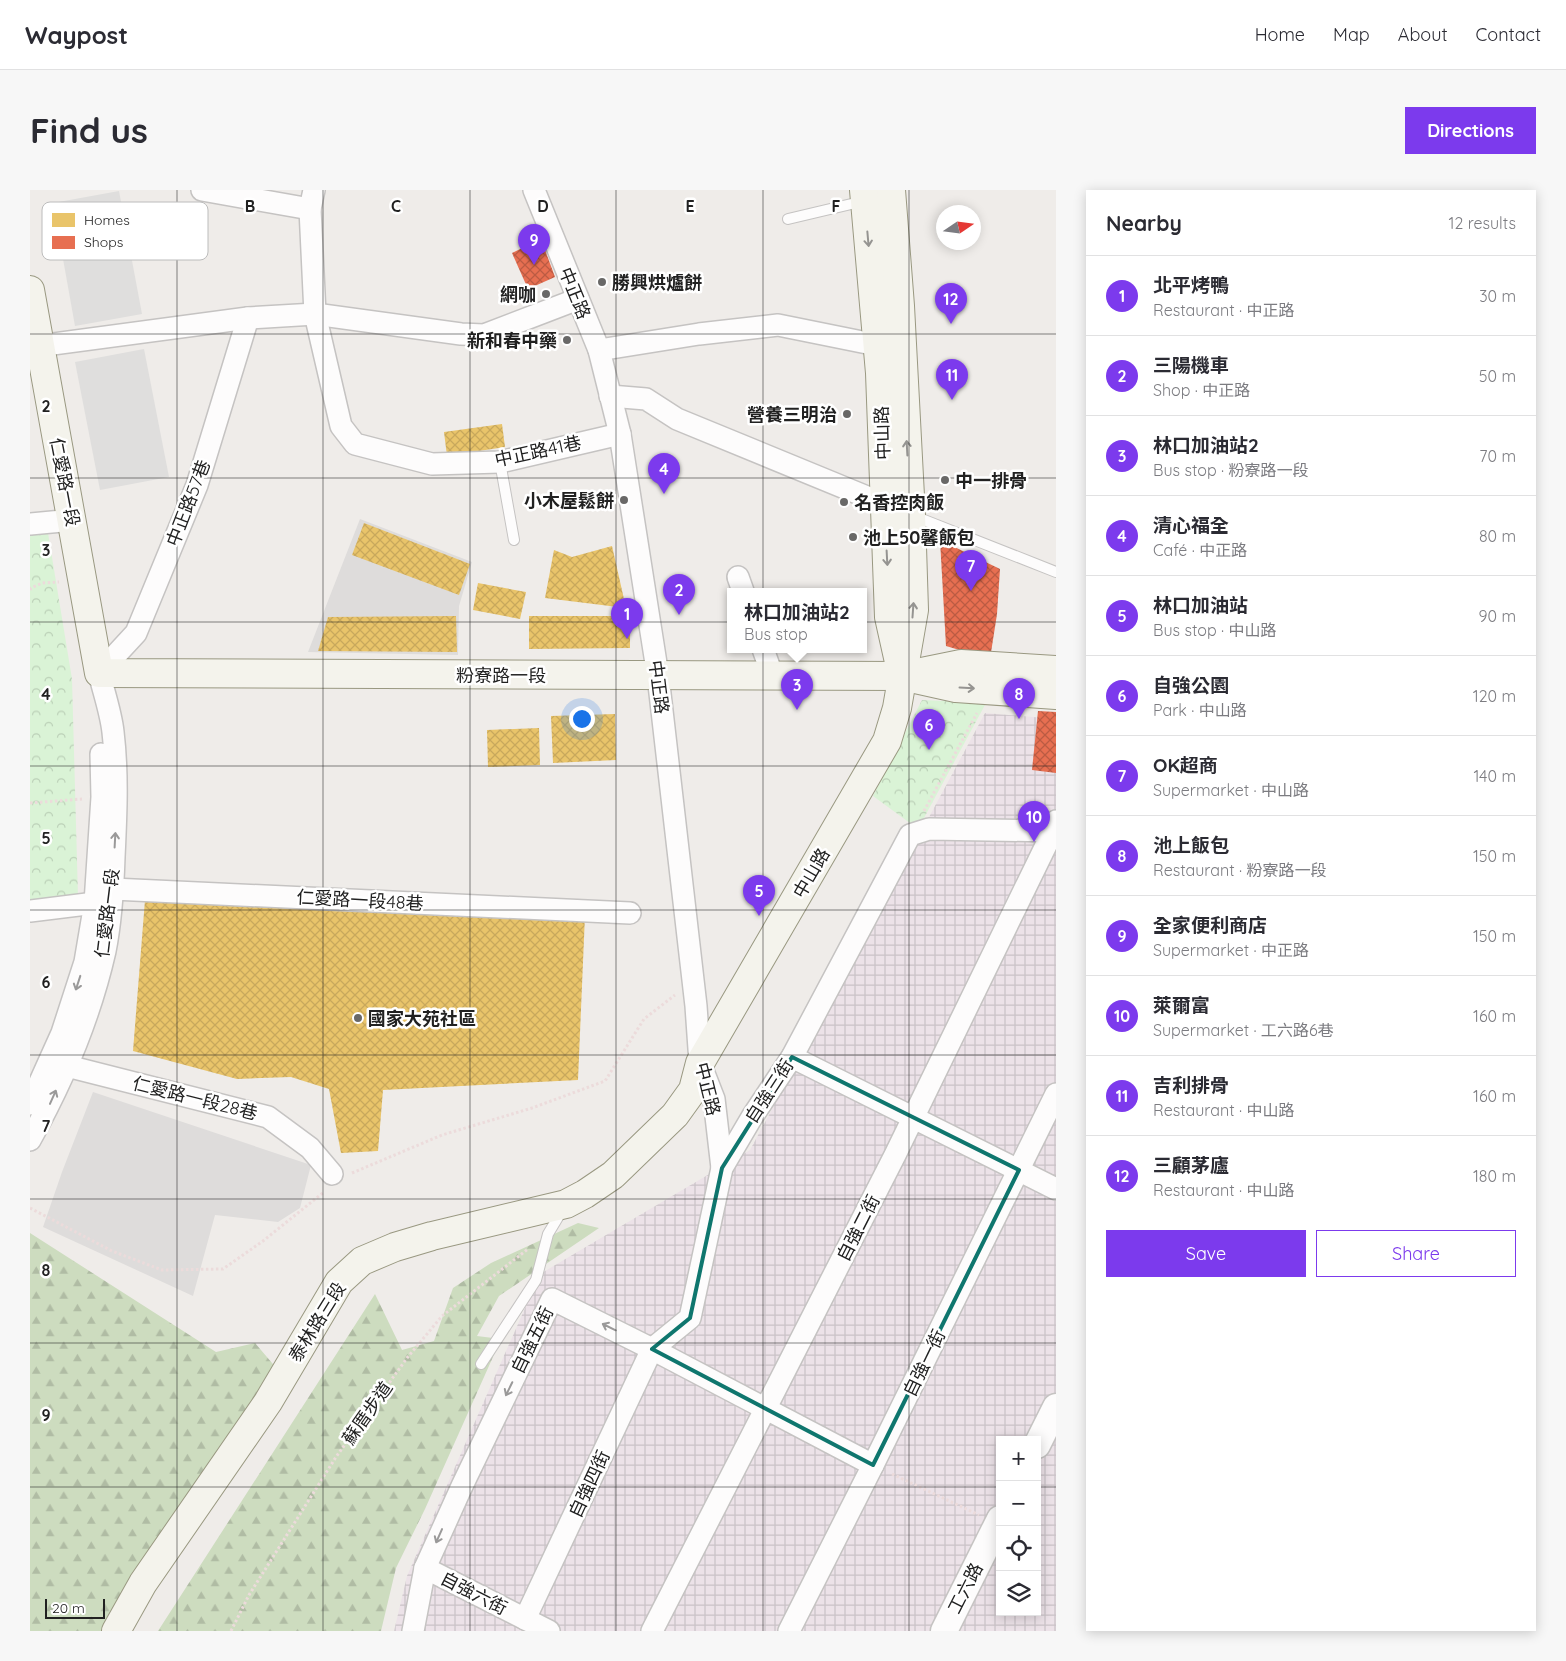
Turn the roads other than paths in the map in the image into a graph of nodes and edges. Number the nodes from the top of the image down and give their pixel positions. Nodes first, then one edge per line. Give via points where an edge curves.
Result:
1 (202, 190) edge
2 (534, 190) edge
3 (891, 190) edge
4 (864, 196) edge
5 (312, 199) edge
6 (788, 219) dead end
7 (30, 290) edge
8 (578, 300) junction
9 (315, 314) junction
10 (248, 318) junction
11 (877, 345) junction
12 (35, 347) edge
13 (599, 350) junction
14 (610, 396) junction
15 (620, 434) junction
16 (500, 462) junction
17 (884, 504) junction
18 (911, 515) junction
19 (73, 520) junction
20 (30, 524) edge
21 (514, 540) dead end
22 (1056, 572) edge
23 (764, 653) edge
24 (1056, 670) edge
25 (100, 674) junction
26 (658, 676) junction
27 (902, 676) junction
28 (773, 677) junction
29 (1056, 695) edge
30 (1055, 828) edge
31 (113, 889) junction
32 (95, 903) junction
33 (30, 911) edge
34 (630, 913) dead end
35 (792, 1057) junction
36 (700, 1063) junction
37 (67, 1066) junction
38 (1056, 1094) edge
39 (30, 1104) edge
40 (914, 1118) junction
41 (30, 1140) edge
42 (722, 1168) junction
43 (1019, 1170) junction
44 (329, 1182) road end
45 (1056, 1189) edge
46 (566, 1204) junction
47 (652, 1348) junction
48 (481, 1364) dead end
49 (1056, 1407) edge
50 (766, 1408) junction
51 (1041, 1437) edge
52 (873, 1465) junction
53 (996, 1526) edge
54 (425, 1568) junction
55 (525, 1619) junction
56 (116, 1631) edge
57 (413, 1631) edge
58 (549, 1631) edge
59 (652, 1631) edge
60 (789, 1631) edge
61 (944, 1631) edge

1 - 5 street
2 - 8 street, 中正路
18 -> 3 main road, 中山路
4 - 6 lane
4 -> 11 main road, 中山路
5 - 9 street, 中正路41巷
7 - 12 main road, 仁愛路一段
8 - 9 street via 484,335
8 - 13 street, 中正路
9 - 10 street
9 - 16 street, 中正路41巷 via 341,426 355,444 432,464
10 - 12 street
10 - 25 street, 中正路57巷 via 197,484 136,633
11 - 13 street via 778,326 699,334
11 - 17 main road, 中山路
12 - 19 main road, 仁愛路一段
13 - 14 street, 中正路
14 - 15 street, 中正路
14 - 17 street via 646,399 678,419
15 - 16 street, 中正路41巷
15 - 26 street, 中正路
16 - 21 lane
17 -> 27 main road, 中山路 via 890,617
18 - 22 lane
27 -> 18 main road, 中山路 via 914,610
19 - 20 street
19 - 25 main road, 仁愛路一段
23 - 28 street
24 - 27 main road, 粉寮路一段 via 961,664
25 - 26 main road, 粉寮路一段
31 -> 25 street, 仁愛路一段 via 117,797 113,731
25 - 32 street, 仁愛路一段 via 102,797
26 - 28 main road, 粉寮路一段
26 - 36 street, 中正路
27 - 28 main road, 粉寮路一段
27 -> 29 main road, 粉寮路一段 via 956,688
27 - 36 main road, 中山路 via 887,741
30 - 35 street, 自強三街 via 928,829 910,835
30 - 40 street, 自強二街
31 - 32 street
31 - 34 street, 仁愛路一段48巷
31 - 37 street, 仁愛路一段 via 105,950 87,1015
32 - 33 street
32 -> 39 street, 仁愛路一段 via 85,962 62,1033
35 - 40 street
35 - 42 street, 自強三街
36 - 42 street, 中正路 via 714,1100
36 - 46 main road, 泰林路三段 via 693,1090 675,1115 613,1175
41 -> 37 street, 仁愛路一段
37 - 44 street, 仁愛路一段28巷 via 268,1117 310,1148
38 - 43 street, 自強一街
40 - 43 street
40 - 50 street, 自強二街
42 - 47 street, 自強三街 via 690,1318
43 - 45 street
43 - 52 street, 自強一街
46 - 48 lane via 548,1234 536,1280
46 - 56 main road, 泰林路三段 via 395,1247 362,1261 339,1282 268,1402 143,1583
47 - 50 street, 自強五街
47 -> 54 street, 自強五街 via 552,1299
47 - 55 street, 自強四街
49 - 51 street
50 - 52 street, 自強五街
50 - 59 street, 自強二街
52 - 60 street, 自強一街
53 - 61 street, 工六路
54 - 55 street, 自強六街
54 - 57 street, 自強五街
55 - 58 street, 自強六街

